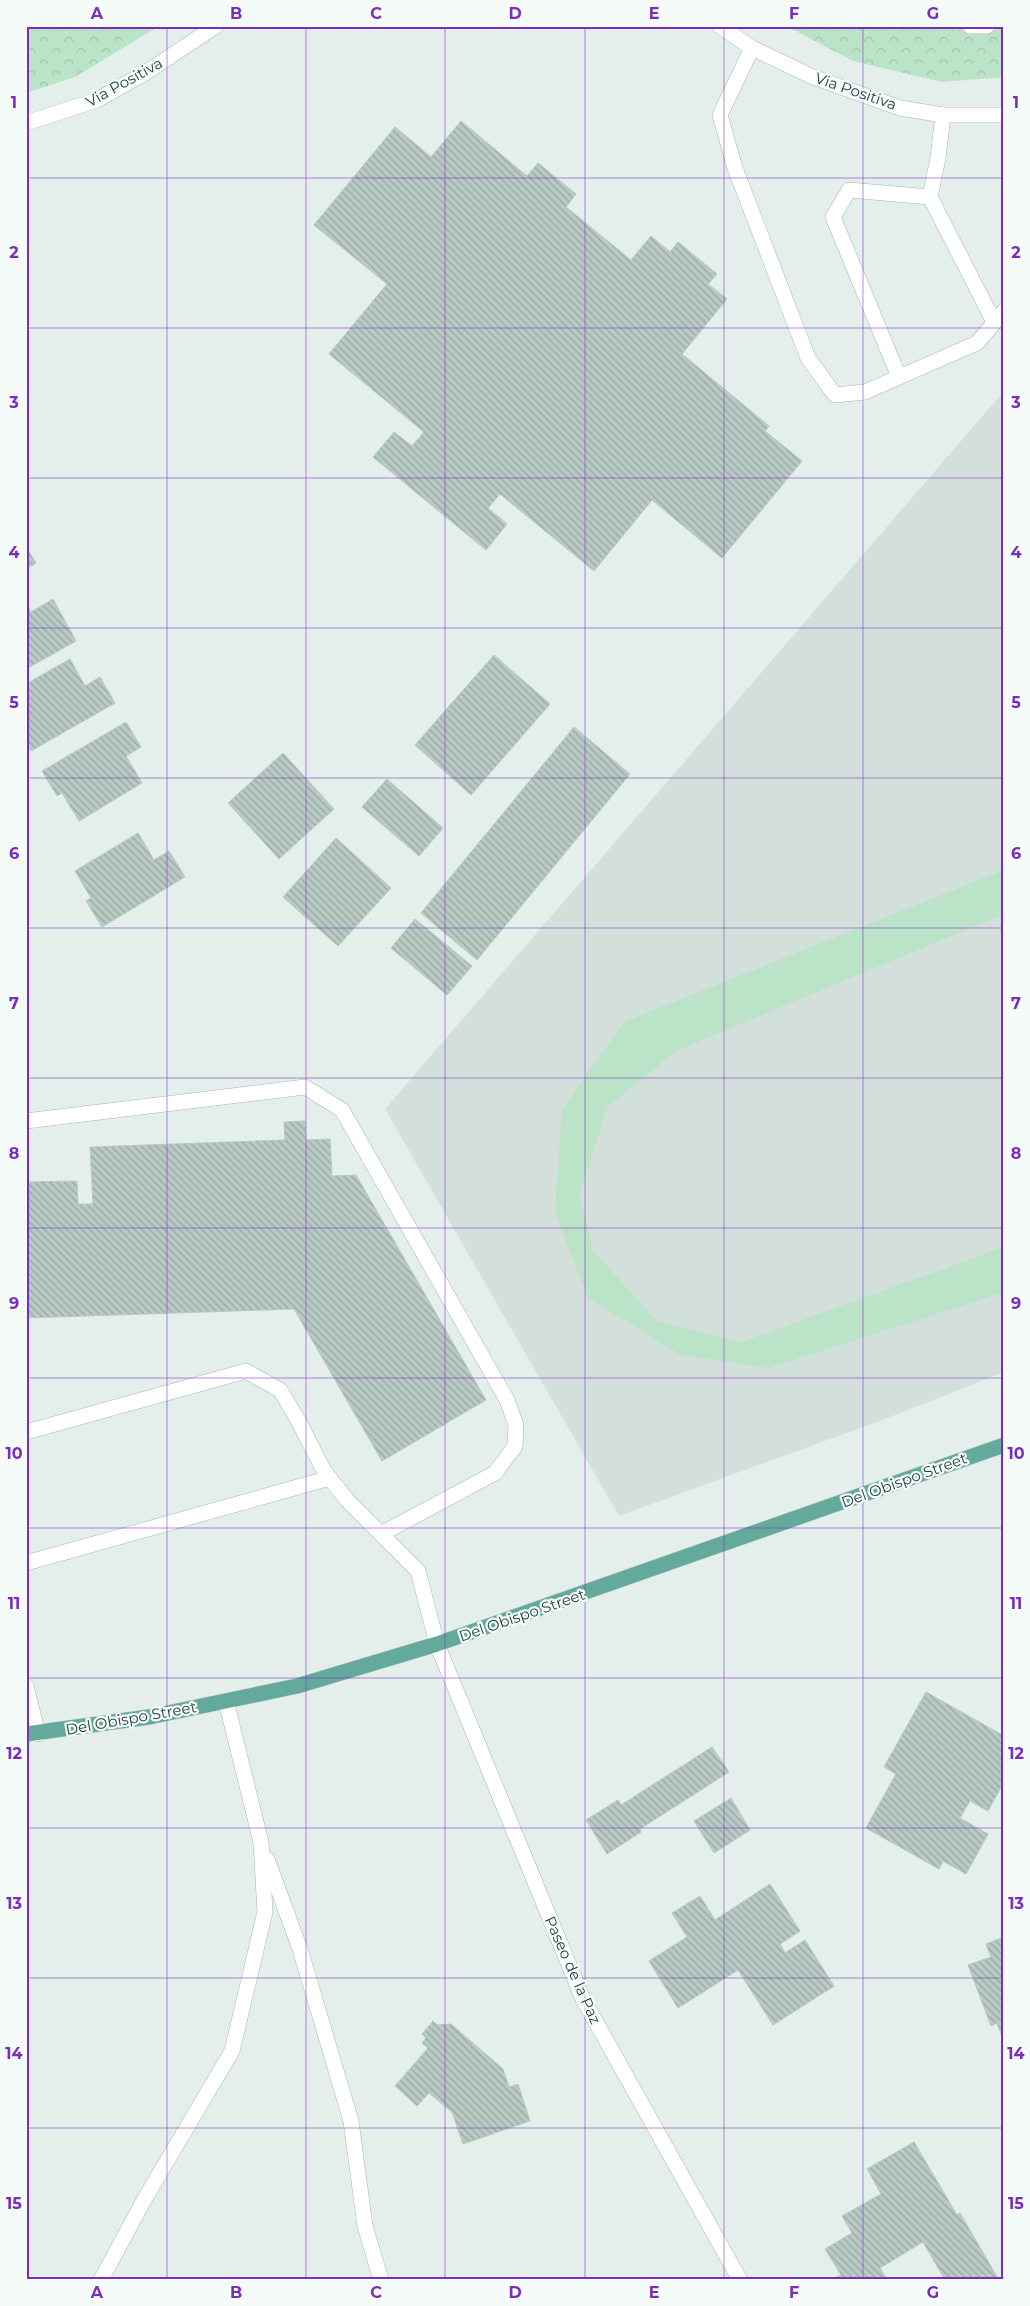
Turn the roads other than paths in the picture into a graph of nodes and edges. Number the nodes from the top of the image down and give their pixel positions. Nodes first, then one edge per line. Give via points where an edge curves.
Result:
1 (216, 26) edge
2 (720, 26) edge
3 (970, 26) edge
4 (987, 26) edge
5 (752, 48) junction
6 (943, 114) junction
7 (1004, 115) edge
8 (26, 123) edge
9 (930, 197) junction
10 (999, 316) edge
11 (899, 377) junction
12 (26, 1121) edge
13 (26, 1432) edge
14 (1004, 1445) edge
15 (330, 1478) junction
16 (381, 1534) junction
17 (26, 1563) edge
18 (438, 1644) junction
19 (26, 1686) edge
20 (226, 1701) junction
21 (32, 1734) edge
22 (261, 1842) junction
23 (101, 2280) edge
24 (381, 2280) edge
25 (740, 2280) edge

1 - 8 street, Via Positiva via 97,100
2 - 5 street, Via Positiva
3 - 4 street
5 - 6 street, Via Positiva via 813,77 900,108
5 - 11 street via 720,115 735,168 808,358 835,395 865,392
6 - 7 street, Via Positiva
6 - 9 street
9 - 10 street
9 - 11 street via 849,190 833,217
10 - 11 street via 977,343
12 - 16 street via 305,1087 342,1110 507,1400 516,1425 515,1446 495,1473
13 - 15 street, Paseo de la Paz via 246,1371 280,1390
14 - 18 main road, Del Obispo Street
15 - 16 street, Paseo de la Paz
15 - 17 street
16 - 18 street, Paseo de la Paz via 418,1571
18 - 20 main road, Del Obispo Street via 297,1686
18 - 25 street, Paseo de la Paz via 583,1999
19 - 21 street
20 - 21 main road, Del Obispo Street via 149,1717
20 - 22 street
22 - 23 street via 265,1912 232,2051
22 - 24 street via 300,1949 351,2121 365,2226

